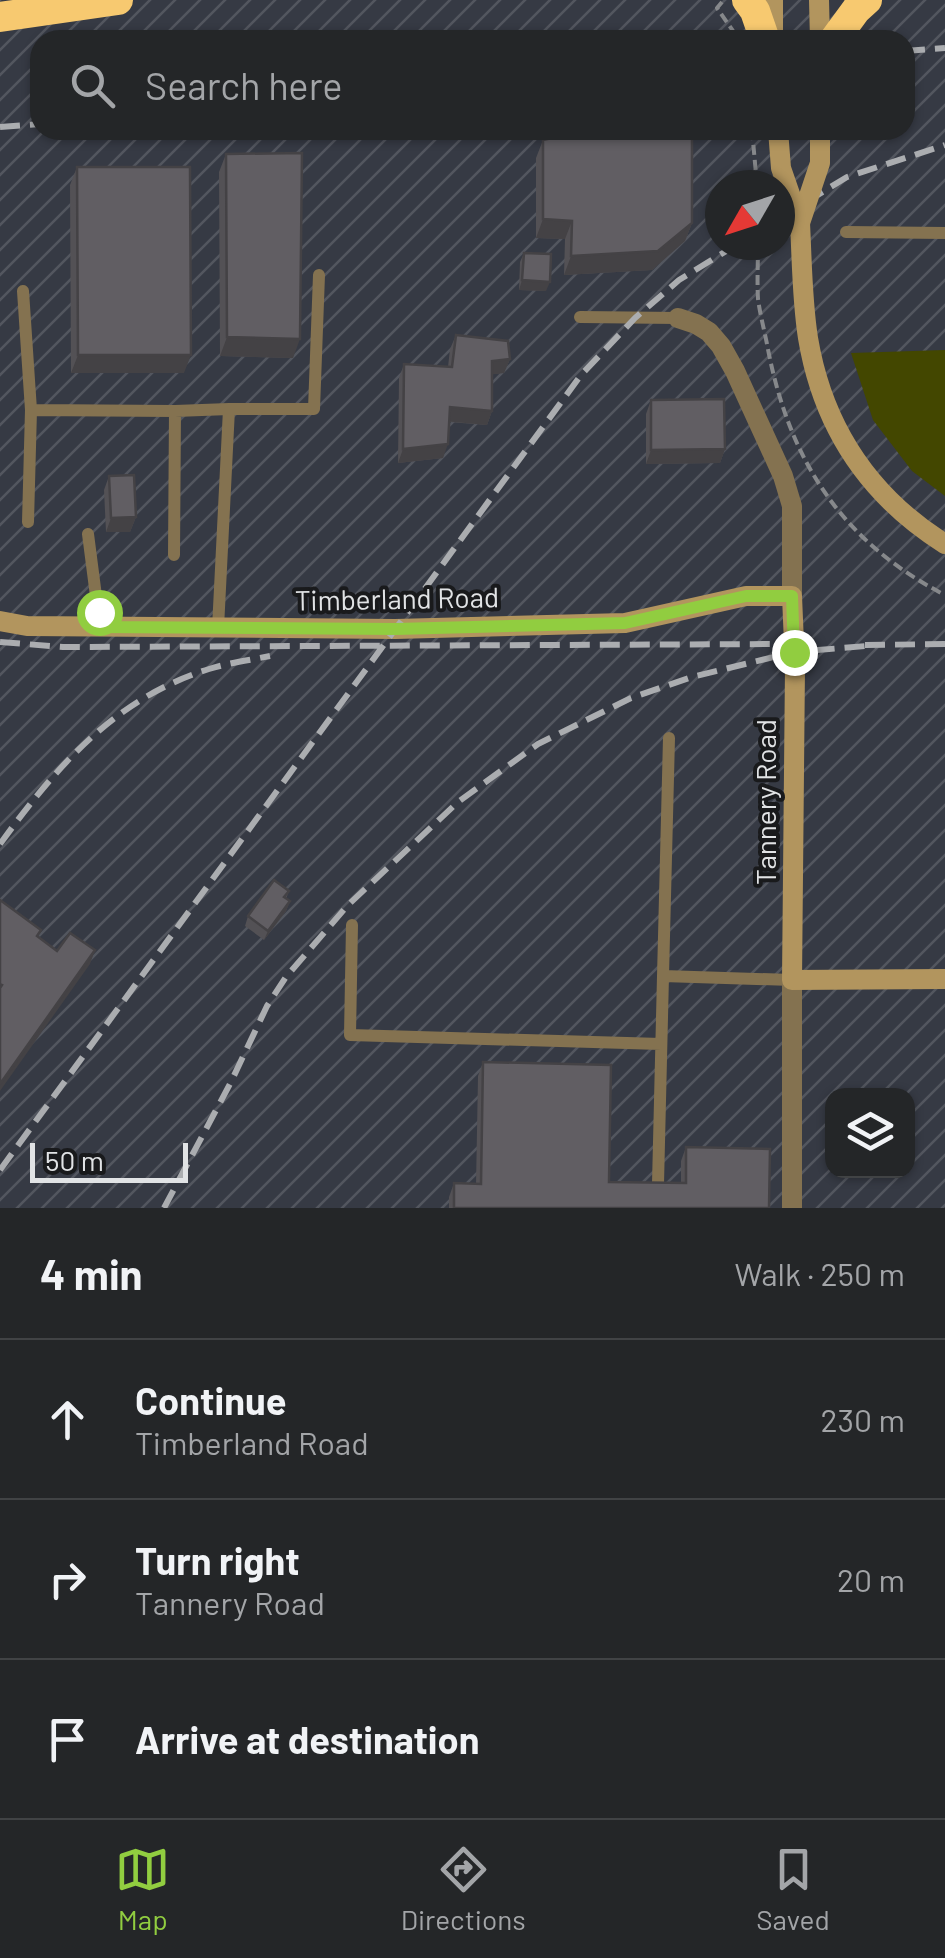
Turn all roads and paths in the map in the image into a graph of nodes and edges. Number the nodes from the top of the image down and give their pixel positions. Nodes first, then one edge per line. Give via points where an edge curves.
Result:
1 (118, 0) edge
2 (773, 0) edge
3 (818, 0) edge
4 (867, 0) edge
5 (734, 2) edge
6 (0, 17) edge
7 (746, 30) edge
8 (757, 30) edge
9 (761, 30) edge
10 (820, 30) edge
11 (841, 30) edge
12 (753, 140) edge
13 (779, 140) edge
14 (820, 140) edge
15 (756, 170) edge
16 (800, 222) junction
17 (846, 232) dead end
18 (945, 233) edge
19 (758, 260) edge
20 (319, 275) dead end
21 (23, 291) dead end
22 (580, 317) dead end
23 (678, 318) joint
24 (229, 409) junction
25 (31, 410) junction
26 (175, 412) junction
27 (28, 522) dead end
28 (88, 534) dead end
29 (945, 544) edge
30 (174, 555) dead end
31 (945, 595) edge
32 (792, 596) junction
33 (0, 621) edge
34 (100, 627) junction
35 (218, 628) junction
36 (669, 738) dead end
37 (352, 925) dead end
38 (663, 976) junction
39 (792, 980) junction
40 (945, 980) edge
41 (662, 1044) junction
42 (658, 1184) edge
43 (792, 1208) edge

1 - 6 highway
2 - 9 street
3 - 10 street
4 - 11 highway
5 - 7 path via 717,8
5 - 8 highway via 755,11
12 - 15 path
13 - 16 street, bridge
14 - 16 street, bridge via 820,163
16 - 29 street via 808,340 842,442 874,487
17 - 18 lane
19 - 31 path via 771,366 806,463 860,537
20 - 24 lane via 314,409
21 - 25 lane
22 - 23 lane
23 - 32 street, Tannery Road via 709,332 721,346 777,461 792,506
24 - 26 lane
24 - 35 lane
25 - 26 lane
25 - 27 lane
26 - 30 lane
28 - 34 lane
32 - 35 street, Timberland Road via 746,596 625,623
32 - 39 street, Tannery Road
33 - 34 street, Timberland Road
34 - 35 street, Timberland Road
36 - 38 lane
37 - 41 lane via 350,1035
38 - 39 lane
38 - 41 lane
39 - 40 street
39 - 43 street, Tannery Road
41 - 42 lane

